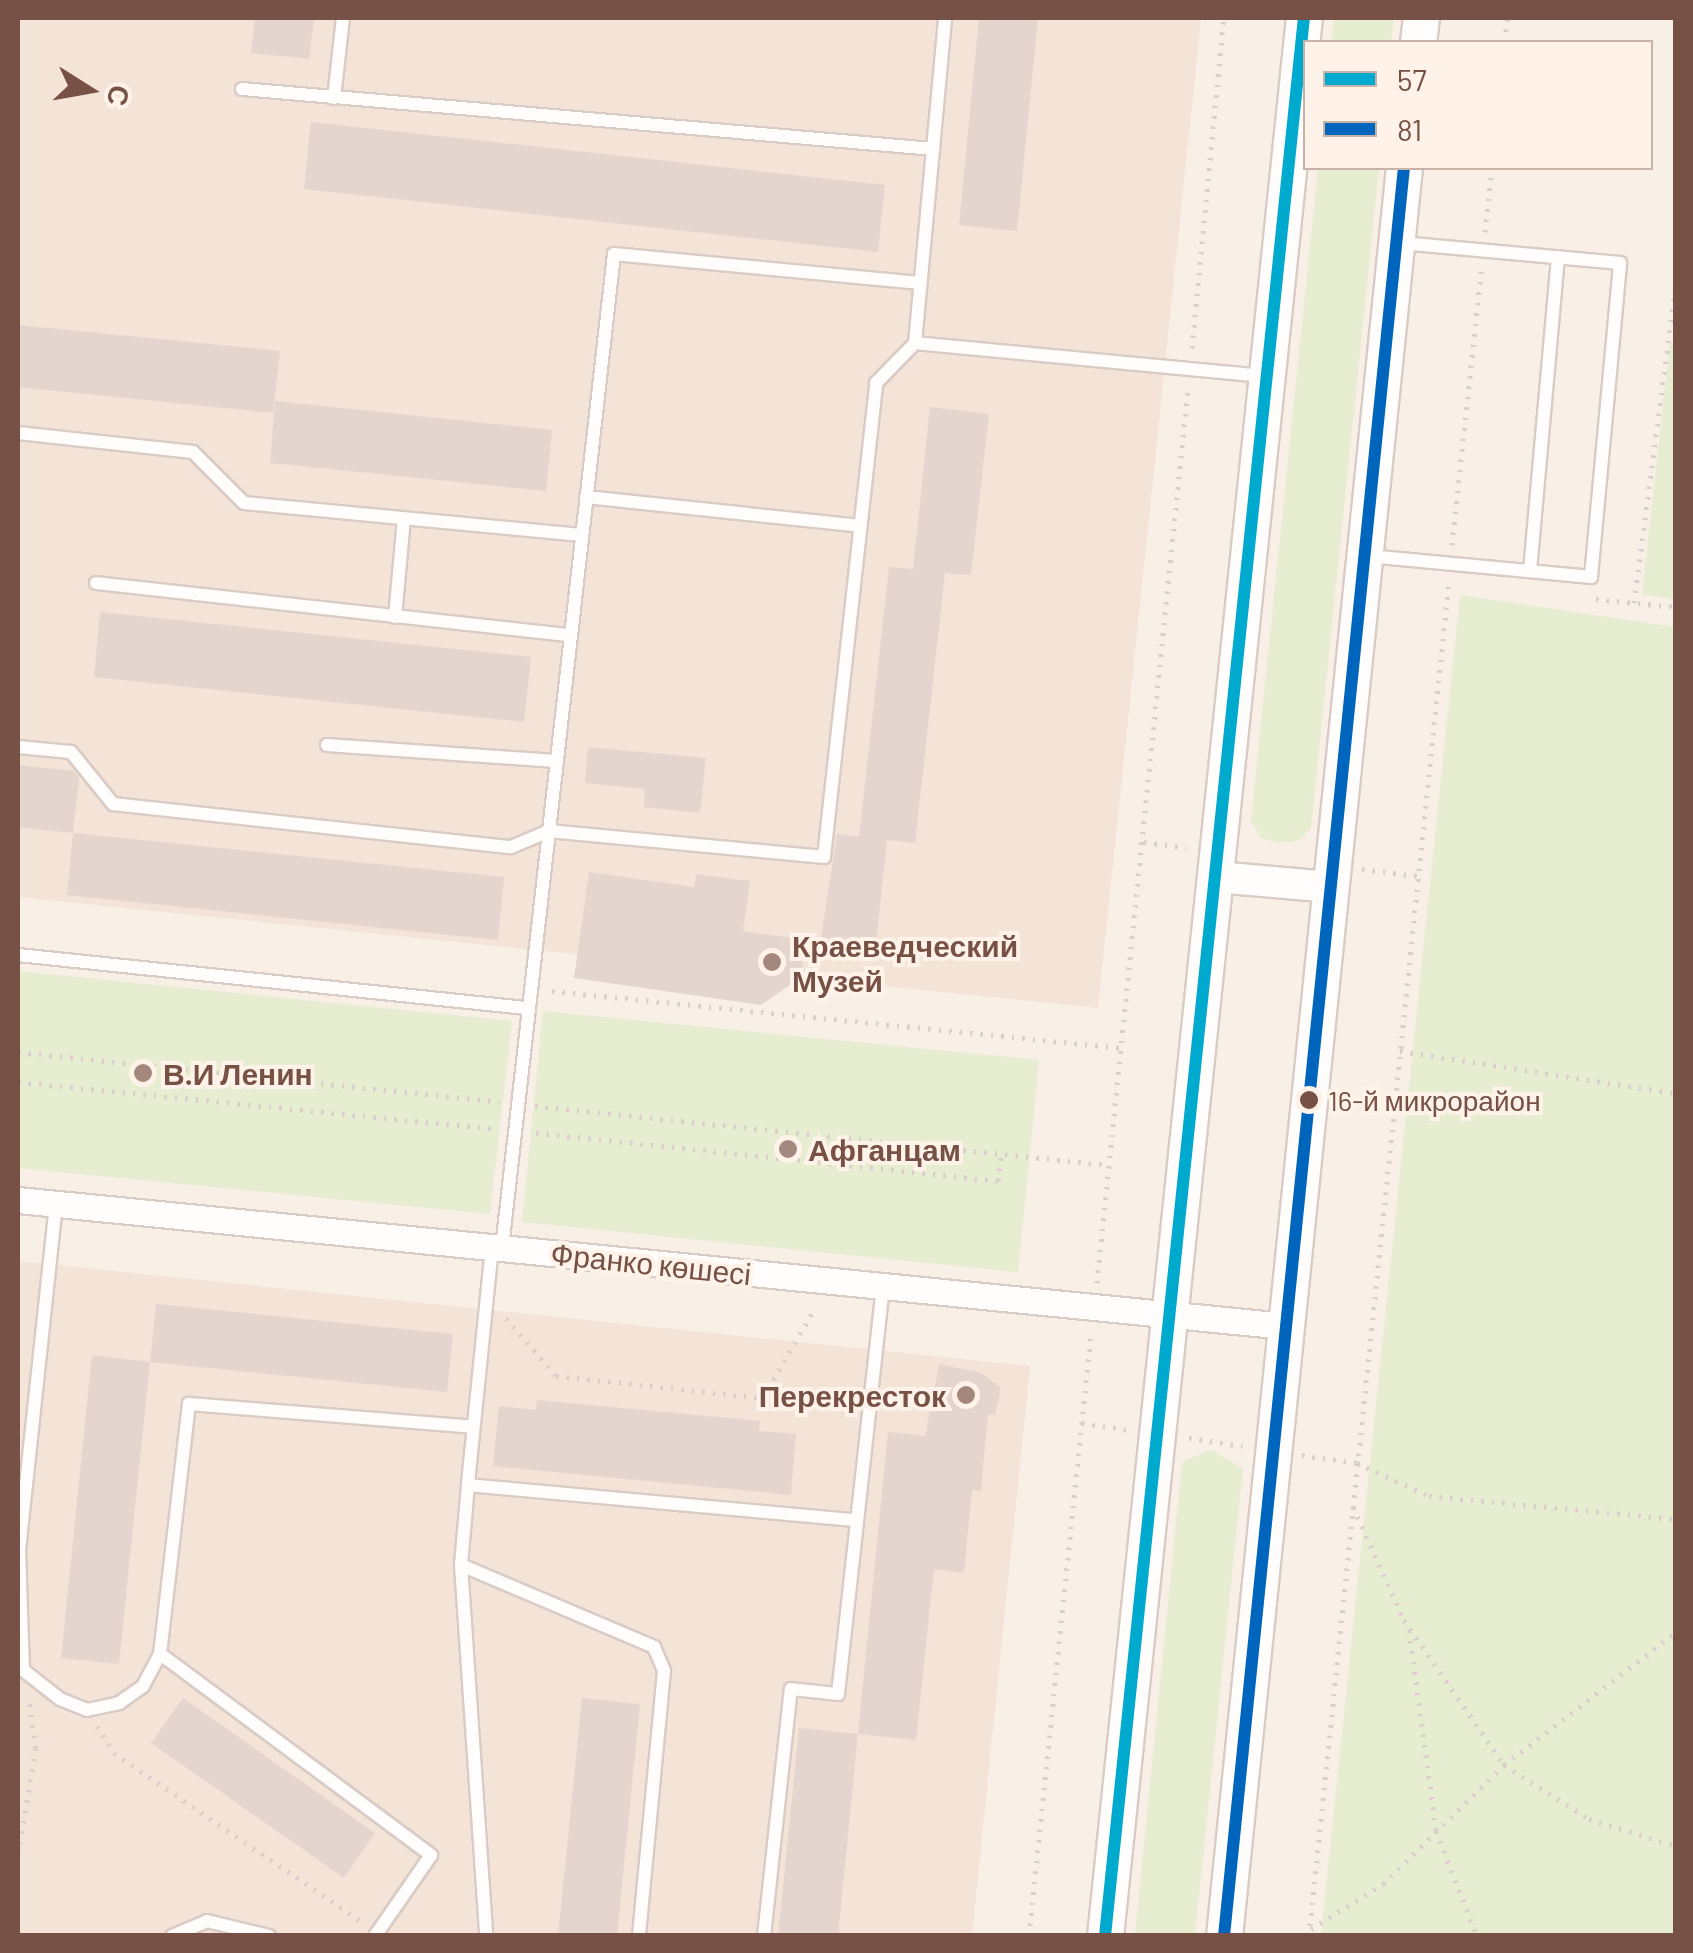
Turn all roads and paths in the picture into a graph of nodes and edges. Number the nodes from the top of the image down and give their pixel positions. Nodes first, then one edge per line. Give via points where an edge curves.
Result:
1 (343, 18) edge
2 (945, 18) edge
3 (1224, 18) edge
4 (1304, 18) edge
5 (242, 89) dead end
6 (334, 98) junction
7 (933, 149) junction
8 (1404, 170) edge
9 (1492, 170) edge
10 (1396, 242) junction
11 (1483, 250) junction
12 (1558, 258) junction
13 (1676, 282) edge
14 (920, 284) junction
15 (914, 343) junction
16 (1190, 369) junction
17 (1268, 377) junction
18 (18, 433) edge
19 (586, 497) junction
20 (404, 520) junction
21 (860, 526) junction
22 (581, 535) junction
23 (1366, 556) junction
24 (1450, 563) junction
25 (1530, 571) junction
26 (96, 584) dead end
27 (1634, 603) dead end
28 (395, 617) junction
29 (570, 635) junction
30 (328, 745) dead end
31 (18, 747) edge
32 (556, 761) junction
33 (549, 831) junction
34 (1217, 876) junction
35 (1332, 888) junction
36 (18, 955) edge
37 (528, 988) junction
38 (526, 1008) junction
39 (1122, 1048) junction
40 (1400, 1051) junction
41 (1676, 1093) edge
42 (1001, 1155) dead end
43 (1109, 1165) junction
44 (18, 1200) edge
45 (56, 1204) junction
46 (497, 1247) junction
47 (831, 1281) junction
48 (882, 1286) junction
49 (487, 1297) junction
50 (1094, 1307) junction
51 (1169, 1315) junction
52 (1285, 1326) junction
53 (1082, 1423) junction
54 (474, 1427) junction
55 (1157, 1434) junction
56 (1272, 1451) junction
57 (1356, 1463) junction
58 (468, 1485) junction
59 (1352, 1506) junction
60 (1676, 1519) edge
61 (856, 1520) junction
62 (460, 1565) junction
63 (1409, 1627) junction
64 (1676, 1632) edge
65 (160, 1654) junction
66 (23, 1670) junction
67 (88, 1710) junction
68 (1504, 1765) junction
69 (1436, 1832) junction
70 (1676, 1846) edge
71 (18, 1854) edge
72 (1309, 1933) edge
73 (380, 1935) edge
74 (172, 1936) edge
75 (269, 1936) edge
76 (486, 1936) edge
77 (639, 1936) edge
78 (764, 1936) edge
79 (1028, 1936) edge
80 (1105, 1936) edge
81 (1224, 1936) edge
82 (1477, 1936) edge

1 - 6 lane
2 - 7 lane
3 - 16 path
4 - 17 main road
5 - 6 lane
6 - 7 lane
7 - 14 lane
8 - 10 main road
9 - 11 path
10 - 11 lane
10 - 23 main road
11 - 12 lane
11 - 24 path
12 - 25 lane
12 - 25 lane via 1620,263 1591,576
13 - 27 path
14 - 15 lane
14 - 19 lane via 614,254
15 - 16 lane
15 - 21 lane via 876,383
16 - 17 lane
16 - 39 path
17 - 34 main road
18 - 20 lane via 193,452 244,503
19 - 21 lane
19 - 22 lane
20 - 22 lane
20 - 28 lane
21 - 33 lane via 824,857
22 - 29 lane
23 - 24 lane
23 - 35 main road
24 - 25 lane
24 - 40 path
26 - 28 lane
28 - 29 lane
29 - 32 lane
30 - 32 lane
31 - 33 lane via 71,752 113,804 511,847
32 - 33 lane
33 - 37 lane
34 - 35 street
34 - 51 main road
35 - 52 main road
36 - 38 lane
37 - 38 lane
37 - 39 path
38 - 46 lane
39 - 43 path
40 - 41 path
40 - 57 path
42 - 43 path
43 - 50 path
44 - 45 street, Франко көшесі
45 - 46 street, Франко көшесі
45 - 66 lane via 19,1549
46 - 47 street, Франко көшесі
46 - 49 lane
47 - 48 street, Франко көшесі
47 - 49 path via 763,1398 556,1376
48 - 50 street, Франко көшесі
48 - 61 lane
49 - 54 lane
50 - 51 street, Франко көшесі
50 - 53 path
51 - 52 street, Франко көшесі
51 - 55 main road
52 - 56 main road
53 - 55 path
53 - 79 path
54 - 58 lane
54 - 65 lane via 189,1404
55 - 56 path
55 - 80 main road
56 - 57 path
56 - 81 main road
57 - 59 path
57 - 60 path via 1429,1496
58 - 61 lane
58 - 62 lane
59 - 63 path
59 - 72 path
61 - 78 lane via 838,1694 790,1689
62 - 76 lane
62 - 77 lane via 654,1647 664,1671
63 - 68 path
63 - 69 path
64 - 68 path
65 - 67 lane via 143,1686 119,1703
65 - 73 lane via 430,1854
66 - 67 lane via 60,1700
66 - 71 path via 36,1748
67 - 73 path via 114,1753
68 - 69 path
68 - 70 path via 1589,1818
69 - 72 path via 1384,1884
69 - 82 path
74 - 75 lane via 207,1921

